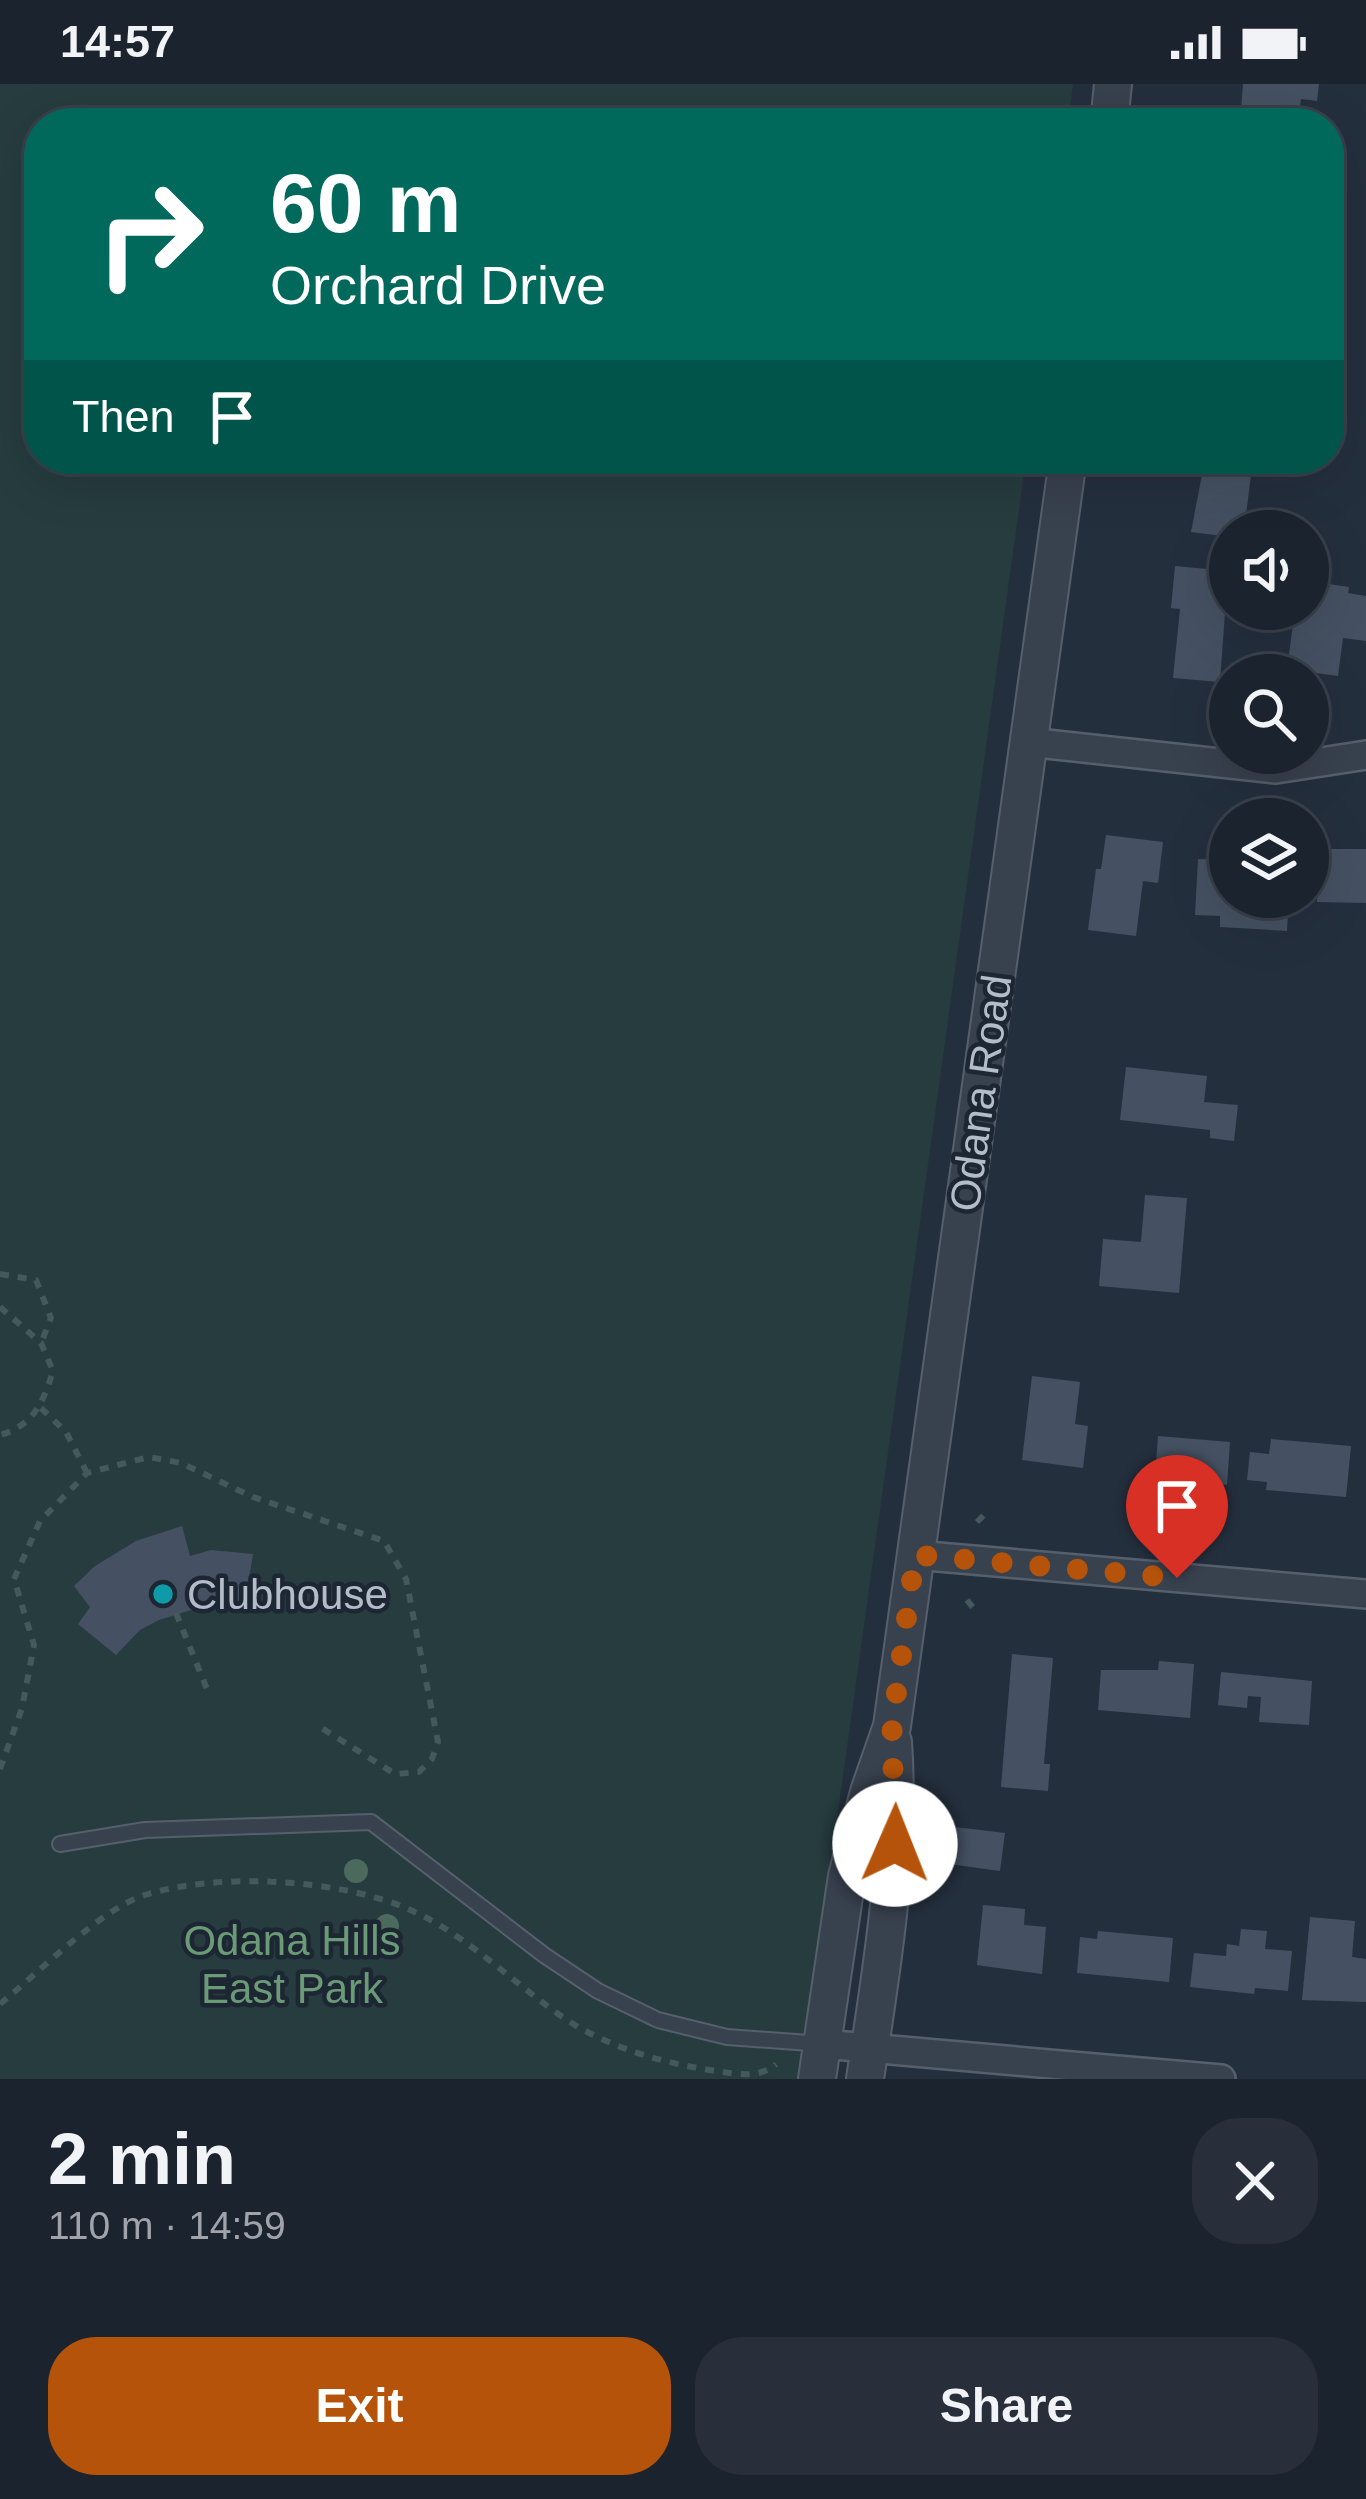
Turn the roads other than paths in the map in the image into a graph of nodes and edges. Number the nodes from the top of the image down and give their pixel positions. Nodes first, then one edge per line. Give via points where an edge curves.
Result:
1 (1066, 474) edge
2 (1028, 742) junction
3 (1366, 755) edge
4 (915, 1555) junction
5 (1366, 1594) edge
6 (892, 1726) junction
7 (60, 1844) dead end
8 (820, 2061) edge
9 (867, 2063) edge
10 (1221, 2079) edge

1 - 2 street, Odana Road
2 - 3 street via 1276,769
2 - 4 street, Odana Road
4 - 5 street
4 - 6 street, Odana Road
6 - 8 street, Odana Road via 847,1876
6 - 9 street, Odana Road via 895,1844
7 - 8 lane via 145,1830 371,1822 598,1991 658,2020
8 - 9 street
9 - 10 street

